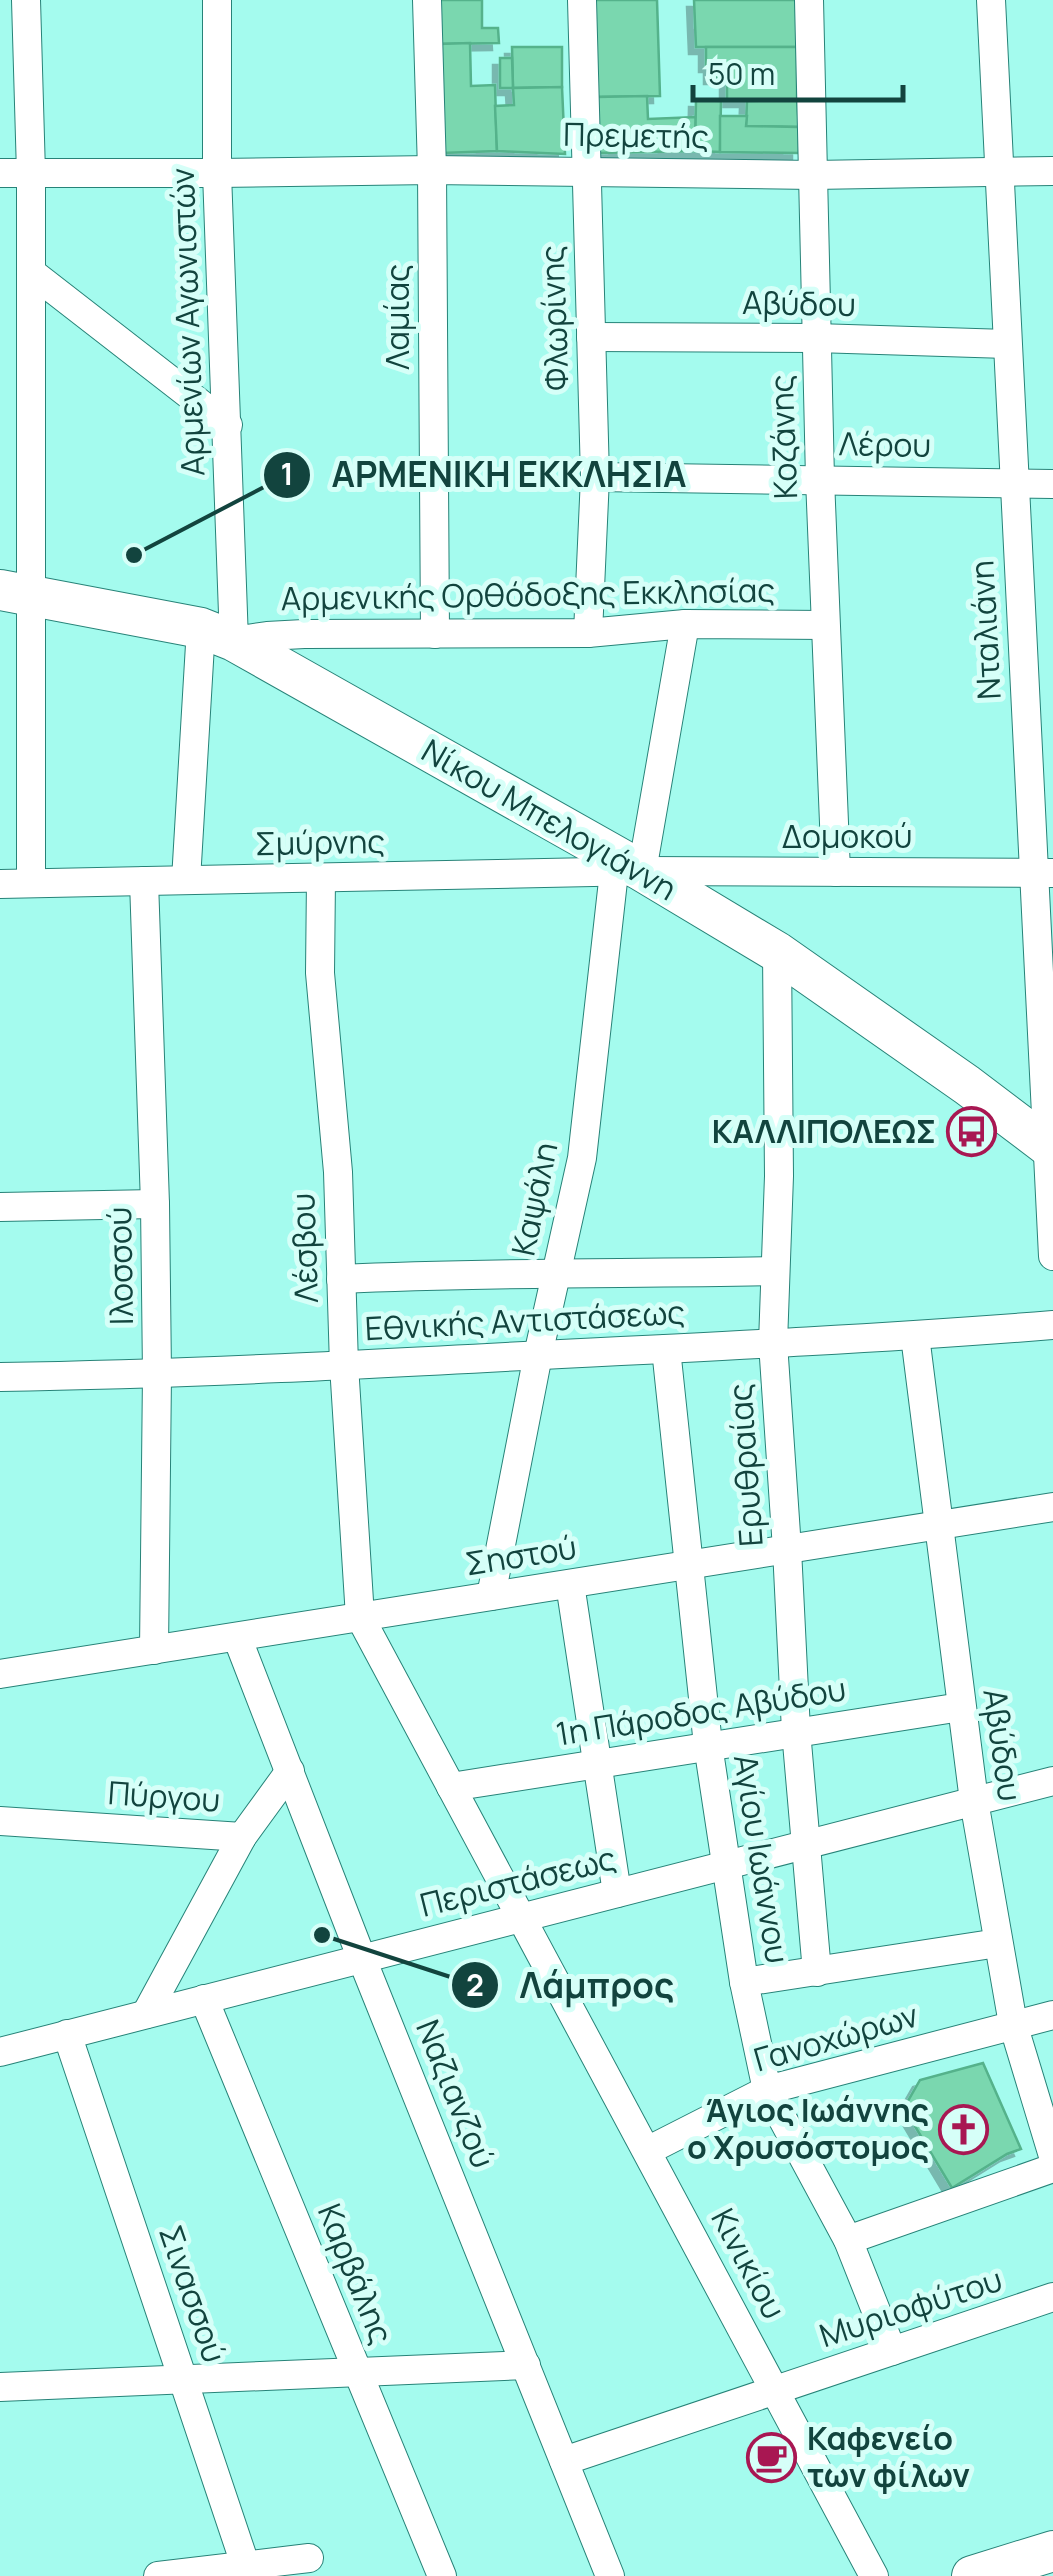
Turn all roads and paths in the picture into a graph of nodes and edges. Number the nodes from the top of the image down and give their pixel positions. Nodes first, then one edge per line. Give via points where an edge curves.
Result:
1 (26, 0) edge
2 (216, 0) edge
3 (427, 0) edge
4 (582, 0) edge
5 (809, 0) edge
6 (991, 0) edge
7 (432, 170) junction
8 (586, 170) junction
9 (998, 171) junction
10 (1053, 171) edge
11 (0, 173) edge
12 (31, 173) junction
13 (218, 173) junction
14 (814, 175) junction
15 (30, 272) junction
16 (591, 338) junction
17 (816, 338) junction
18 (1007, 344) junction
19 (228, 426) junction
20 (595, 477) junction
21 (820, 479) junction
22 (1014, 483) junction
23 (1053, 484) edge
24 (16, 593) edge
25 (685, 624) junction
26 (825, 625) junction
27 (588, 633) junction
28 (435, 634) junction
29 (217, 635) junction
30 (628, 872) junction
31 (836, 872) junction
32 (1043, 873) edge
33 (321, 878) junction
34 (186, 880) junction
35 (144, 881) junction
36 (0, 884) edge
37 (31, 884) junction
38 (777, 952) junction
39 (1050, 1147) edge
40 (155, 1204) junction
41 (0, 1206) edge
42 (1053, 1256) edge
43 (775, 1271) junction
44 (555, 1276) junction
45 (341, 1279) junction
46 (1053, 1325) edge
47 (915, 1336) junction
48 (773, 1343) junction
49 (666, 1348) junction
50 (538, 1355) junction
51 (344, 1365) junction
52 (158, 1374) junction
53 (0, 1376) edge
54 (1053, 1507) edge
55 (938, 1525) junction
56 (788, 1549) junction
57 (688, 1565) junction
58 (570, 1584) junction
59 (490, 1596) junction
60 (360, 1617) junction
61 (237, 1637) junction
62 (154, 1650) junction
63 (0, 1674) edge
64 (962, 1707) junction
65 (796, 1731) junction
66 (708, 1745) junction
67 (597, 1764) junction
68 (290, 1771) junction
69 (1053, 1781) edge
70 (451, 1786) junction
71 (974, 1801) junction
72 (0, 1821) edge
73 (242, 1837) junction
74 (805, 1844) junction
75 (726, 1865) junction
76 (617, 1893) junction
77 (522, 1917) junction
78 (998, 1943) junction
79 (362, 1959) junction
80 (817, 1972) junction
81 (744, 1982) junction
82 (204, 2000) junction
83 (146, 2014) junction
84 (1053, 2015) edge
85 (1013, 2024) junction
86 (67, 2034) junction
87 (0, 2052) edge
88 (768, 2090) junction
89 (648, 2152) junction
90 (1053, 2156) edge
91 (1053, 2168) edge
92 (848, 2240) junction
93 (1053, 2297) edge
94 (892, 2351) junction
95 (526, 2365) junction
96 (358, 2372) junction
97 (183, 2377) junction
98 (0, 2387) edge
99 (776, 2390) junction
100 (564, 2461) junction
101 (1053, 2552) edge
102 (309, 2558) dead end
103 (248, 2571) edge
104 (158, 2576) edge
105 (442, 2576) edge
106 (610, 2576) edge
107 (874, 2576) edge
108 (972, 2576) edge

1 - 12 street
2 - 13 street, Αρμενίων Αγωνιστών
3 - 7 street, Λαμίας
4 - 8 street, Φλωρίνης
5 - 14 street, Κοζάνης
6 - 9 street, Νταλιάνη
7 - 8 street, Πρεμετής
7 - 13 street, Πρεμετής
7 - 28 street, Λαμίας
8 - 14 street, Πρεμετής
8 - 16 street, Φλωρίνης
9 - 10 street, Πρεμετής
9 - 14 street, Πρεμετής
9 - 18 street, Νταλιάνη
11 - 12 street, Πρεμετής
12 - 13 street, Πρεμετής
12 - 15 street
13 - 19 street, Αρμενίων Αγωνιστών
14 - 17 street, Κοζάνης
15 - 19 street
15 - 24 street
16 - 17 street, Αβύδου
16 - 20 street, Φλωρίνης
17 - 18 street, Αβύδου
17 - 21 street, Κοζάνης
18 - 22 street, Νταλιάνη
19 - 29 street, Αρμενίων Αγωνιστών
20 - 21 street, Λέρου
20 - 27 street, Φλωρίνης
21 - 22 street, Λέρου
21 - 26 street, Κοζάνης
22 - 23 street, Λέρου
22 - 32 street, Νταλιάνη
24 - 29 main road, Νίκου Μπελογιάννη
24 - 37 street
25 - 26 street, Αρμενικής Ορθόδοξης Εκκλησίας
25 - 27 street, Αρμενικής Ορθόδοξης Εκκλησίας
25 - 30 street, Καψάλη
26 - 31 street, Κοζάνης
27 - 28 street, Αρμενικής Ορθόδοξης Εκκλησίας
28 - 29 street, Αρμενικής Ορθόδοξης Εκκλησίας
29 - 30 main road, Νίκου Μπελογιάννη
29 - 34 street, Αρμενίων Αγωνιστών
30 - 31 street, Δομοκού
30 - 33 street, Σμύρνης
30 - 38 main road, Νίκου Μπελογιάννη
30 - 44 street, Καψάλη via 582,1158
31 - 32 street, Δομοκού
32 - 39 street, Νταλιάνη
33 - 34 street, Σμύρνης
33 - 45 street, Λέσβου via 320,972
34 - 35 street, Σμύρνης
35 - 37 street, Σμύρνης
35 - 40 street, Ιλοσσού
36 - 37 street, Σμύρνης
38 - 39 main road, Νίκου Μπελογιάννη
38 - 43 street, Ερυθραίας
39 - 42 street, Νταλιάνη
40 - 41 street
40 - 52 street, Ιλοσσού
43 - 44 street
43 - 48 street, Ερυθραίας
44 - 45 street
44 - 50 street, Καψάλη
45 - 51 street, Λέσβου
46 - 47 street, Εθνικής Αντιστάσεως
47 - 48 street, Εθνικής Αντιστάσεως
47 - 55 street, Αβύδου
48 - 49 street, Εθνικής Αντιστάσεως
48 - 56 street, Ερυθραίας
49 - 50 street, Εθνικής Αντιστάσεως
49 - 57 street, Αγίου Ιωάννου
50 - 51 street, Εθνικής Αντιστάσεως
50 - 59 street, Καψάλη
51 - 52 street, Εθνικής Αντιστάσεως
51 - 60 street, Λέσβου
52 - 53 street, Εθνικής Αντιστάσεως
52 - 62 street, Ιλοσσού
54 - 55 street, Σηστού
55 - 56 street, Σηστού
55 - 64 street, Αβύδου
56 - 57 street, Σηστού
56 - 65 street, Ερυθραίας
57 - 58 street, Σηστού
57 - 66 street, Αγίου Ιωάννου
58 - 59 street, Σηστού
58 - 67 street
59 - 60 street, Σηστού
60 - 61 street, Σηστού
60 - 70 street, Κινικίου
61 - 62 street, Σηστού
61 - 68 street, Ναζιανζού
62 - 63 street, Σηστού
64 - 65 street, 1η Πάροδος Αβύδου
64 - 71 street, Αβύδου
65 - 66 street, 1η Πάροδος Αβύδου
65 - 74 street, Ερυθραίας
66 - 67 street, 1η Πάροδος Αβύδου
66 - 75 street, Αγίου Ιωάννου
67 - 70 street, 1η Πάροδος Αβύδου
67 - 76 street
68 - 73 street, Πύργου
68 - 79 street, Ναζιανζού
69 - 71 street, Περιστάσεως
70 - 77 street, Κινικίου
71 - 74 street, Περιστάσεως
71 - 78 street, Αβύδου
72 - 73 street, Πύργου
73 - 83 street
74 - 75 street, Περιστάσεως
74 - 80 street, Ερυθραίας
75 - 76 street, Περιστάσεως
75 - 81 street, Αγίου Ιωάννου
76 - 77 street, Περιστάσεως
77 - 79 street, Περιστάσεως
77 - 89 street, Κινικίου
78 - 80 street
78 - 85 street, Αβύδου
79 - 82 street, Περιστάσεως
79 - 95 street, Ναζιανζού
80 - 81 street
81 - 88 street, Αγίου Ιωάννου
82 - 83 street, Περιστάσεως
82 - 96 street, Καρβάλης
83 - 86 street, Περιστάσεως
84 - 85 street, Γανοχώρων
85 - 88 street, Γανοχώρων
85 - 90 street, Αβύδου
86 - 87 street, Περιστάσεως
86 - 97 street, Σινασσού
88 - 89 street, Γανοχώρων
88 - 92 street, Αγίου Ιωάννου
89 - 99 street, Κινικίου
91 - 92 street
92 - 94 street, Αγίου Ιωάννου
93 - 94 street, Μυριοφύτου
94 - 99 street, Μυριοφύτου
95 - 96 street
95 - 100 street, Ναζιανζού
96 - 97 street
96 - 105 street, Καρβάλης
97 - 98 street
97 - 103 street, Σινασσού
99 - 100 street, Μυριοφύτου
99 - 107 street, Κινικίου
100 - 106 street, Ναζιανζού
101 - 108 main road
102 - 103 street
103 - 104 street

